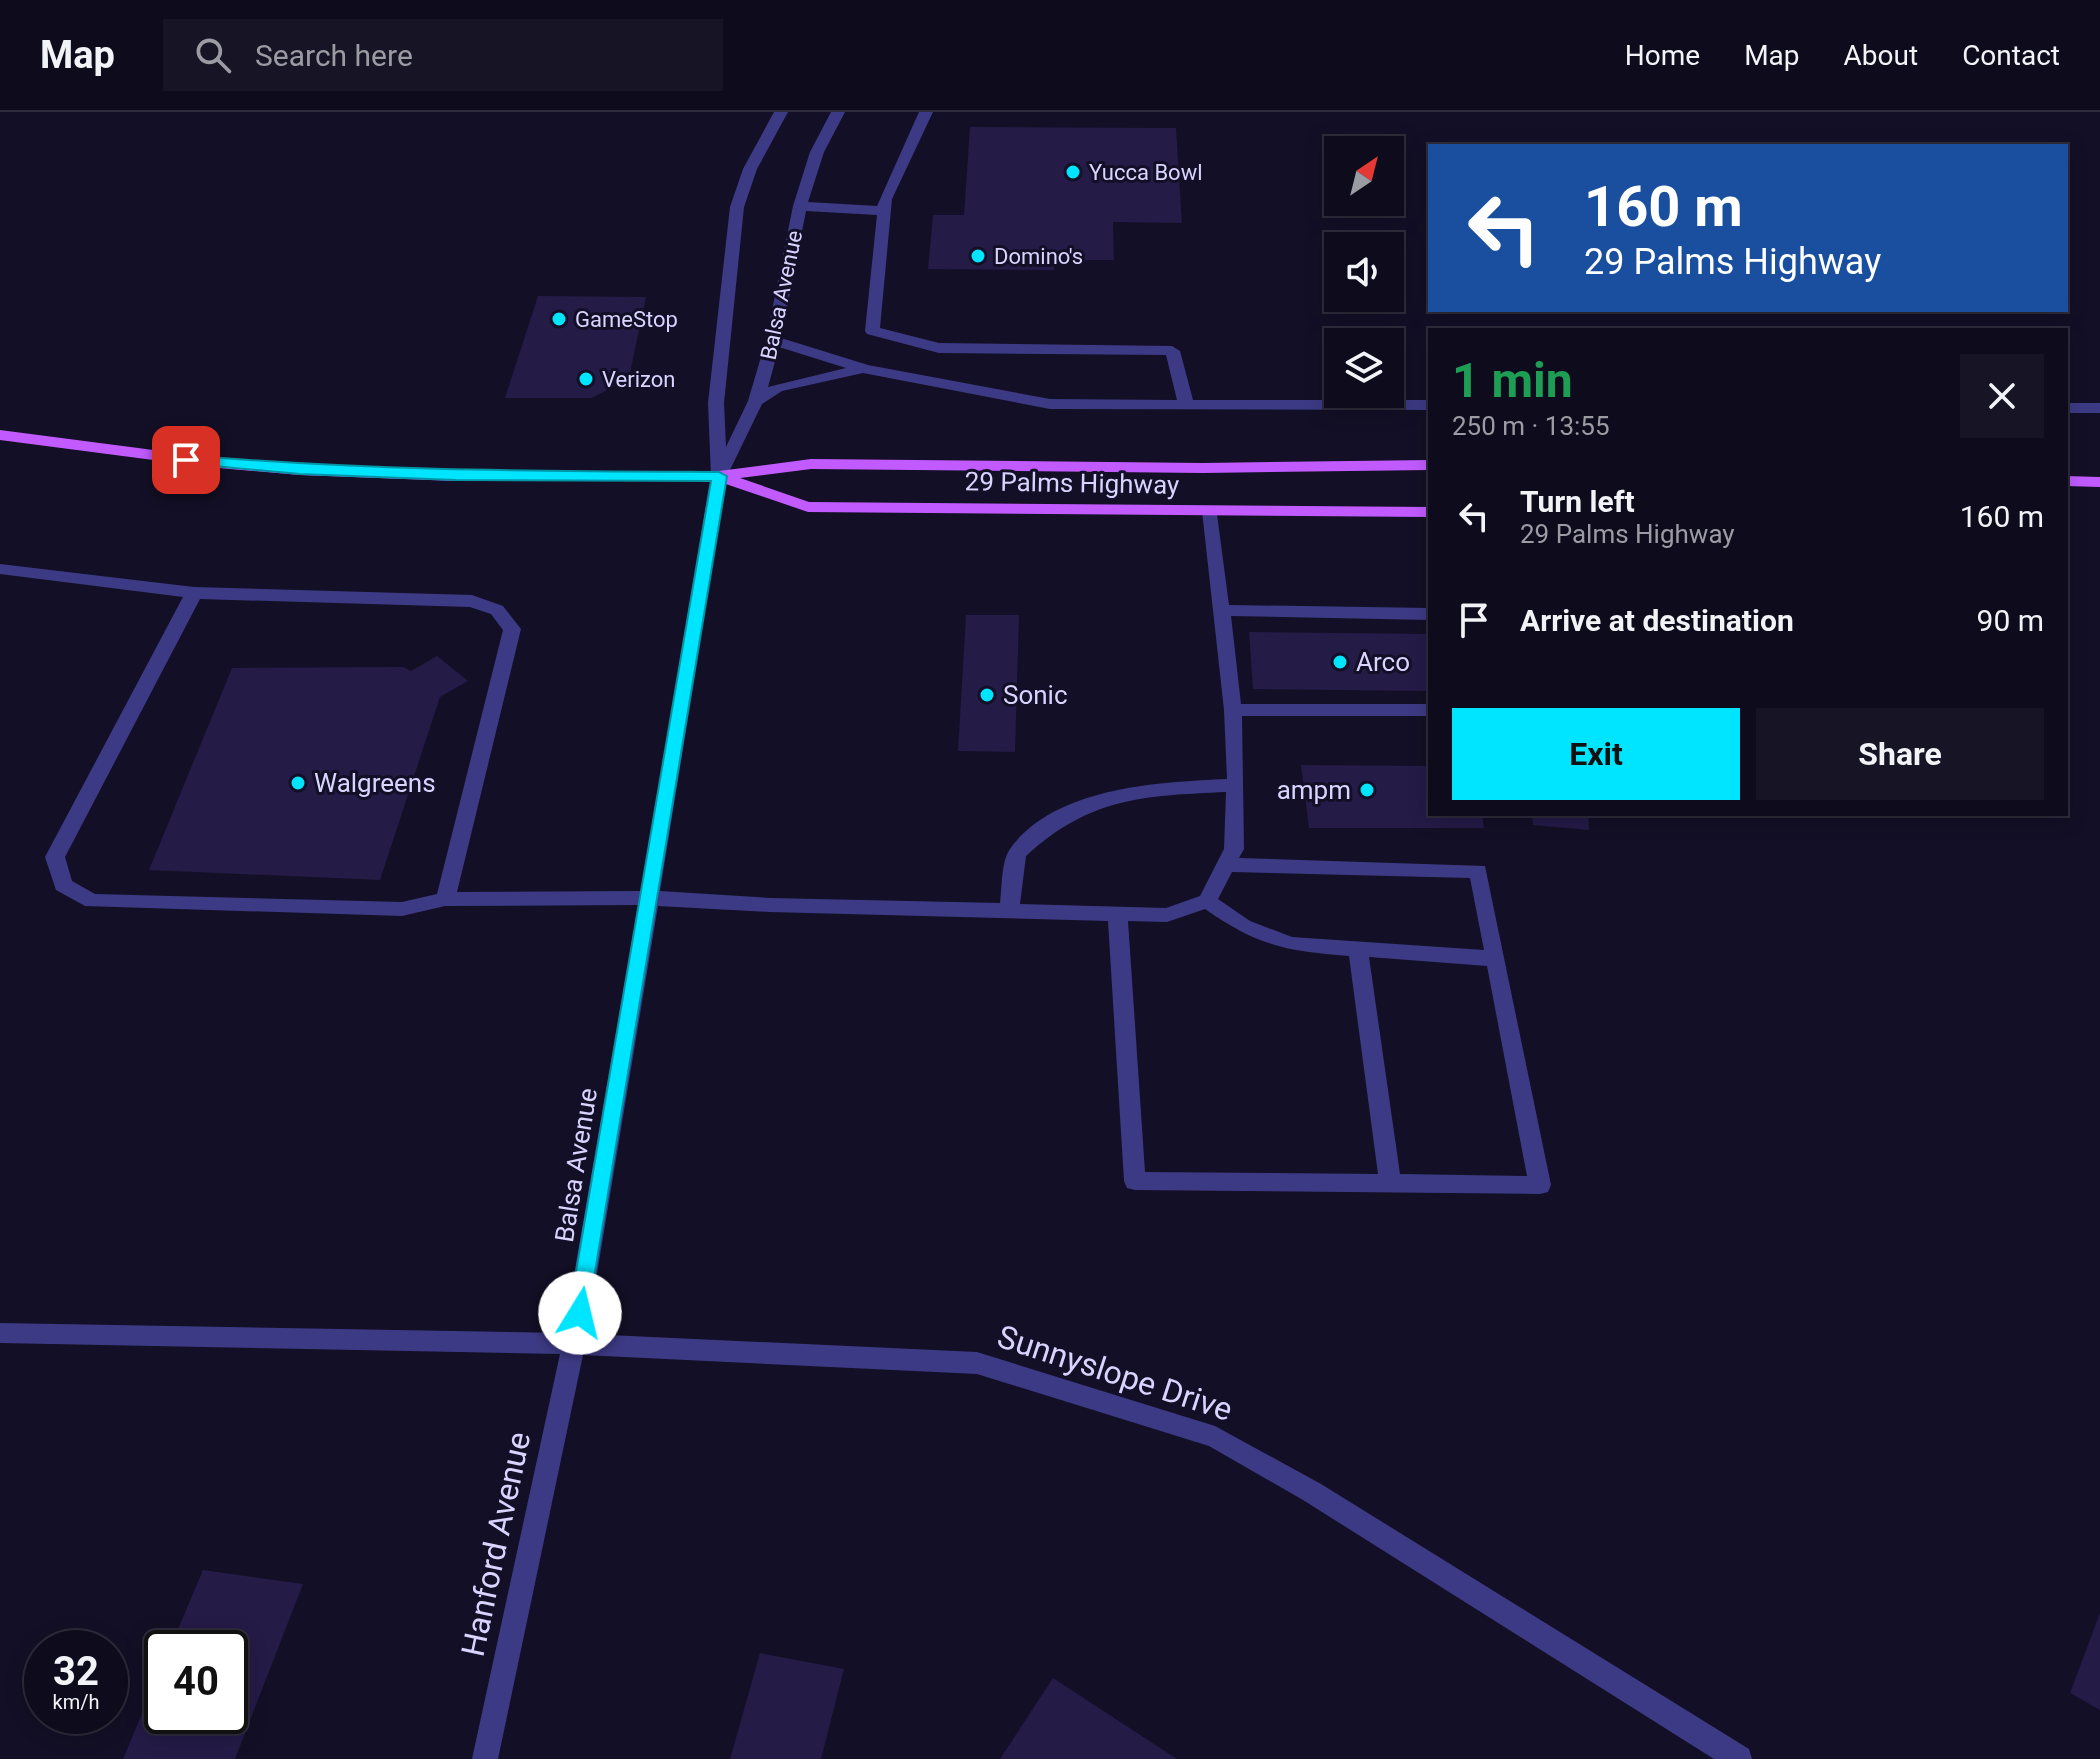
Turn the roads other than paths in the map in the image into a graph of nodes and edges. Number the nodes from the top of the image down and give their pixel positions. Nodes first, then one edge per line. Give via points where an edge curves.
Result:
1 (781, 112) edge
2 (838, 112) edge
3 (926, 112) edge
4 (800, 206) junction
5 (884, 211) junction
6 (773, 340) junction
7 (865, 369) junction
8 (756, 401) junction
9 (1186, 404) junction
10 (1428, 405) edge
11 (2068, 408) edge
12 (2100, 408) edge
13 (0, 435) edge
14 (1428, 465) edge
15 (719, 476) junction
16 (2068, 481) edge
17 (2100, 482) edge
18 (1210, 511) junction
19 (1428, 512) edge
20 (0, 569) edge
21 (194, 593) junction
22 (1221, 610) junction
23 (1428, 614) edge
24 (1233, 710) junction
25 (1428, 710) edge
26 (1235, 785) junction
27 (1226, 865) junction
28 (649, 898) junction
29 (445, 899) junction
30 (1207, 901) junction
31 (1009, 911) junction
32 (1117, 913) junction
33 (1358, 949) junction
34 (1496, 959) junction
35 (1390, 1183) junction
36 (0, 1333) edge
37 (574, 1344) junction
38 (485, 1759) edge
39 (1739, 1759) edge

1 - 15 street, Balsa Avenue via 750,169 737,207 716,403
2 - 4 street, Balsa Avenue via 817,152
3 - 5 street
4 - 5 street
4 - 6 street, Balsa Avenue
5 - 9 street via 872,331 939,348 1172,351
6 - 7 street
6 - 8 street, Balsa Avenue
7 - 8 street via 777,388
7 - 9 street via 1050,404
8 - 15 street, Balsa Avenue
9 - 10 street
11 - 12 street
13 - 15 main road, 29 Palms Highway via 300,470
14 - 15 main road, 29 Palms Highway via 811,464
15 - 18 main road, 29 Palms Highway via 808,507
15 - 28 street, Balsa Avenue
16 - 17 main road
18 - 19 main road, 29 Palms Highway
18 - 22 street
20 - 21 street
21 - 29 street via 472,601 497,610 512,629
21 - 29 street via 55,857 63,885 92,901 402,909
22 - 23 street
22 - 24 street
24 - 25 street
24 - 26 street
26 - 27 street via 1234,849
26 - 31 street via 1146,789 1103,800 1054,822 1017,853
27 - 30 street
27 - 34 street via 1478,871
28 - 29 street
28 - 31 street
28 - 37 street, Balsa Avenue
30 - 32 street via 1167,915
30 - 33 street via 1243,926 1291,944
31 - 32 street
32 - 35 street via 1135,1181
33 - 34 street
33 - 35 street
34 - 35 street via 1540,1185
36 - 37 street
37 - 38 street, Hanford Avenue
37 - 39 street, Sunnyslope Drive via 977,1363 1215,1437 1326,1500

